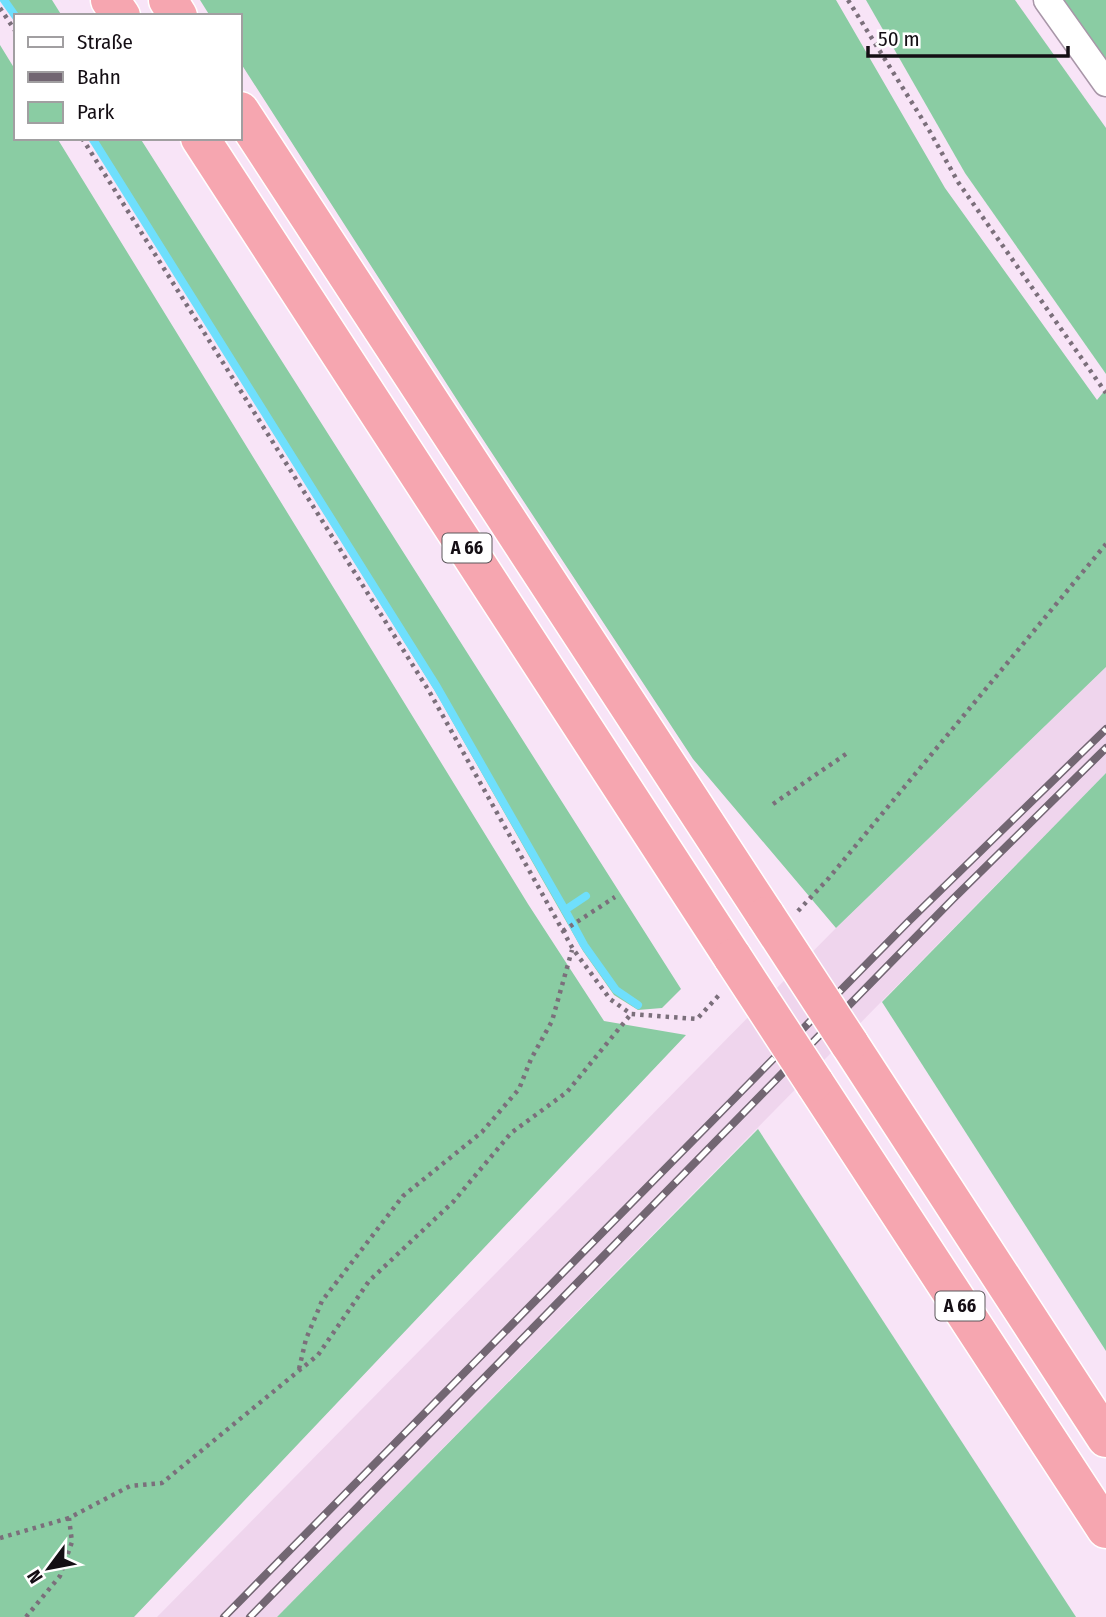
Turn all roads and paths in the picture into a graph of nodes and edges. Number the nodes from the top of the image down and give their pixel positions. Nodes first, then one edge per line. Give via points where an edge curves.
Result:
1 (848, 0) edge
2 (1047, 0) edge
3 (0, 8) edge
4 (14, 29) edge
5 (1106, 83) edge
6 (242, 114) edge
7 (83, 140) edge
8 (202, 140) edge
9 (1106, 393) edge
10 (1106, 544) edge
11 (846, 754) dead end
12 (773, 804) dead end
13 (615, 897) dead end
14 (778, 918) junction
15 (563, 931) junction
16 (573, 949) junction
17 (729, 973) junction
18 (631, 1014) junction
19 (299, 1370) junction
20 (1106, 1438) edge
21 (69, 1518) junction
22 (1106, 1529) edge
23 (0, 1538) edge
24 (26, 1617) edge

1 - 9 path via 958,183
2 - 5 street
3 - 4 path
6 - 14 highway, A 66
7 - 15 path via 429,691
8 - 17 highway, A 66
10 - 14 path via 828,879
11 - 12 path
13 - 15 path
14 - 20 highway, A 66, bridge via 849,1043
15 - 16 path
16 - 18 path via 610,999
16 - 19 path via 552,1021 519,1088 482,1132 404,1196 388,1215 322,1301
17 - 18 path via 697,1019
17 - 22 highway, A 66, bridge via 814,1082
18 - 19 path via 567,1092 512,1133 453,1202 369,1281 318,1354
19 - 21 path via 162,1483 130,1486
21 - 23 path
21 - 24 path via 72,1542 60,1576

